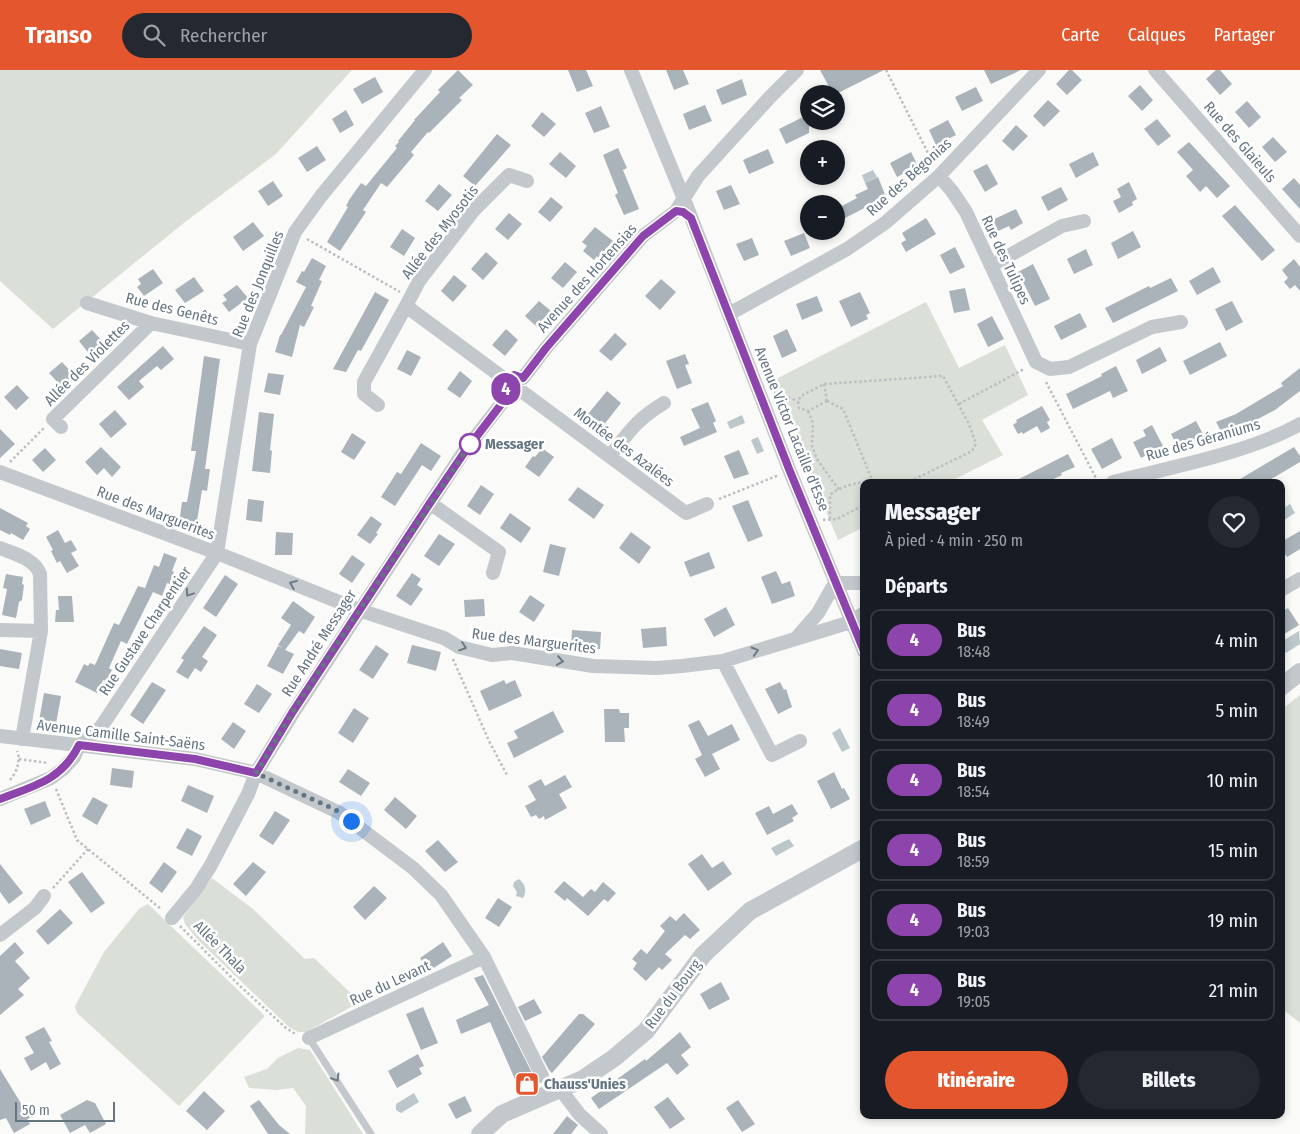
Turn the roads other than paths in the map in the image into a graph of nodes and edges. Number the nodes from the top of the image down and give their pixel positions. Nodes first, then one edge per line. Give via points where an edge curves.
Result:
1 (425, 70) edge
2 (631, 70) edge
3 (797, 70) edge
4 (1039, 70) edge
5 (1155, 70) edge
6 (939, 176) junction
7 (527, 181) dead end
8 (680, 205) junction
9 (1084, 220) dead end
10 (1300, 236) edge
11 (992, 264) junction
12 (408, 302) junction
13 (87, 304) dead end
14 (729, 314) junction
15 (1181, 322) dead end
16 (151, 323) junction
17 (250, 344) junction
18 (523, 378) junction
19 (507, 387) junction
20 (524, 393) junction
21 (664, 403) dead end
22 (378, 405) dead end
23 (57, 423) road end
24 (1300, 424) edge
25 (610, 456) junction
26 (0, 472) edge
27 (1124, 479) edge
28 (430, 503) junction
29 (707, 504) road end
30 (0, 548) edge
31 (217, 553) junction
32 (493, 574) dead end
33 (1300, 579) edge
34 (860, 583) edge
35 (835, 584) junction
36 (1285, 588) edge
37 (359, 610) junction
38 (860, 616) edge
39 (851, 622) junction
40 (0, 630) edge
41 (41, 631) junction
42 (797, 637) junction
43 (860, 642) edge
44 (723, 661) junction
45 (1300, 672) edge
46 (1285, 684) edge
47 (100, 727) junction
48 (1, 736) edge
49 (22, 738) junction
50 (800, 741) dead end
51 (79, 745) junction
52 (104, 749) junction
53 (256, 773) junction
54 (0, 799) edge
55 (860, 850) edge
56 (44, 896) road end
57 (172, 918) road end
58 (0, 935) edge
59 (484, 957) junction
60 (309, 1038) joint
61 (542, 1076) dead end
62 (560, 1089) junction
63 (371, 1134) edge
64 (480, 1134) edge
65 (601, 1134) edge

1 - 17 street, Rue des Jonquilles via 295,232
2 - 8 street, Avenue Victor Lacaille d'Esse
3 - 8 street, Avenue des Hortensias via 698,176
4 - 6 street, Rue des Bégonias
5 - 10 street, Rue des Glaieuls
6 - 11 street, Rue des Tulipes via 966,212
6 - 14 street, Rue des Bégonias via 885,223 848,249
7 - 12 street, Allée des Myosotis via 509,175 474,210 419,280
8 - 14 street, Avenue Victor Lacaille d'Esse via 691,218
8 - 18 street, Avenue des Hortensias via 643,236
9 - 11 street via 1062,226
11 - 15 street, Rue des Tulipes via 1036,362 1050,370 1069,367 1152,327
12 - 19 street
12 - 22 street, Allée des Myosotis via 364,382 364,394
13 - 16 street, Rue des Genêts
14 - 35 street, Avenue Victor Lacaille d'Esse
16 - 17 street, Rue des Genêts
16 - 23 street, Allée des Violettes
17 - 31 street, Rue des Jonquilles
18 - 19 street via 514,375
18 - 20 street via 527,385
19 - 20 street via 517,397
19 - 28 street, Rue André Messager
20 - 25 street, Montée des Azalées
21 - 25 street via 634,425
24 - 27 street, Rue des Géraniums via 1228,452
25 - 29 street, Montée des Azalées via 686,513
26 - 31 street, Rue des Marguerites
28 - 32 street via 499,552
28 - 37 street, Rue André Messager
30 - 41 street via 31,561 37,567 40,574
37 -> 31 street, Rue des Marguerites
31 -> 47 street, Rue Gustave Charpentier
33 - 36 street
34 - 35 street
35 - 39 street, Avenue Victor Lacaille d'Esse
35 - 42 street
37 -> 44 street, Rue des Marguerites via 444,638 460,647 492,655 512,653 593,666 657,668
37 - 53 street, Rue André Messager
38 - 39 street
39 - 42 street, Rue des Marguerites
39 - 43 street, Avenue Victor Lacaille d'Esse
40 - 41 street
41 - 49 street
44 -> 42 street, Rue des Marguerites
44 - 50 street via 772,755
45 - 46 street
47 - 51 street, Rue Gustave Charpentier
47 - 52 street
48 - 49 street, Avenue Camille Saint-Saëns
49 - 51 street, Avenue Camille Saint-Saëns
51 - 52 street, Avenue Camille Saint-Saëns
51 - 54 street, Rue Gustave Charpentier via 74,757 51,778
52 - 53 street, Avenue Camille Saint-Saëns via 195,759
53 - 57 street, Rue André Messager via 211,865
53 - 59 street, Avenue Camille Saint-Saëns via 340,812 413,868 441,895
55 - 62 street, Rue du Bourg via 750,911 703,955 646,1031 600,1068
56 - 58 street via 35,908
59 - 60 street, Rue du Levant
59 - 61 street, Avenue Camille Saint-Saëns
60 -> 63 lane
62 - 64 street, Rue du Bourg via 502,1114
62 - 65 street via 580,1115

